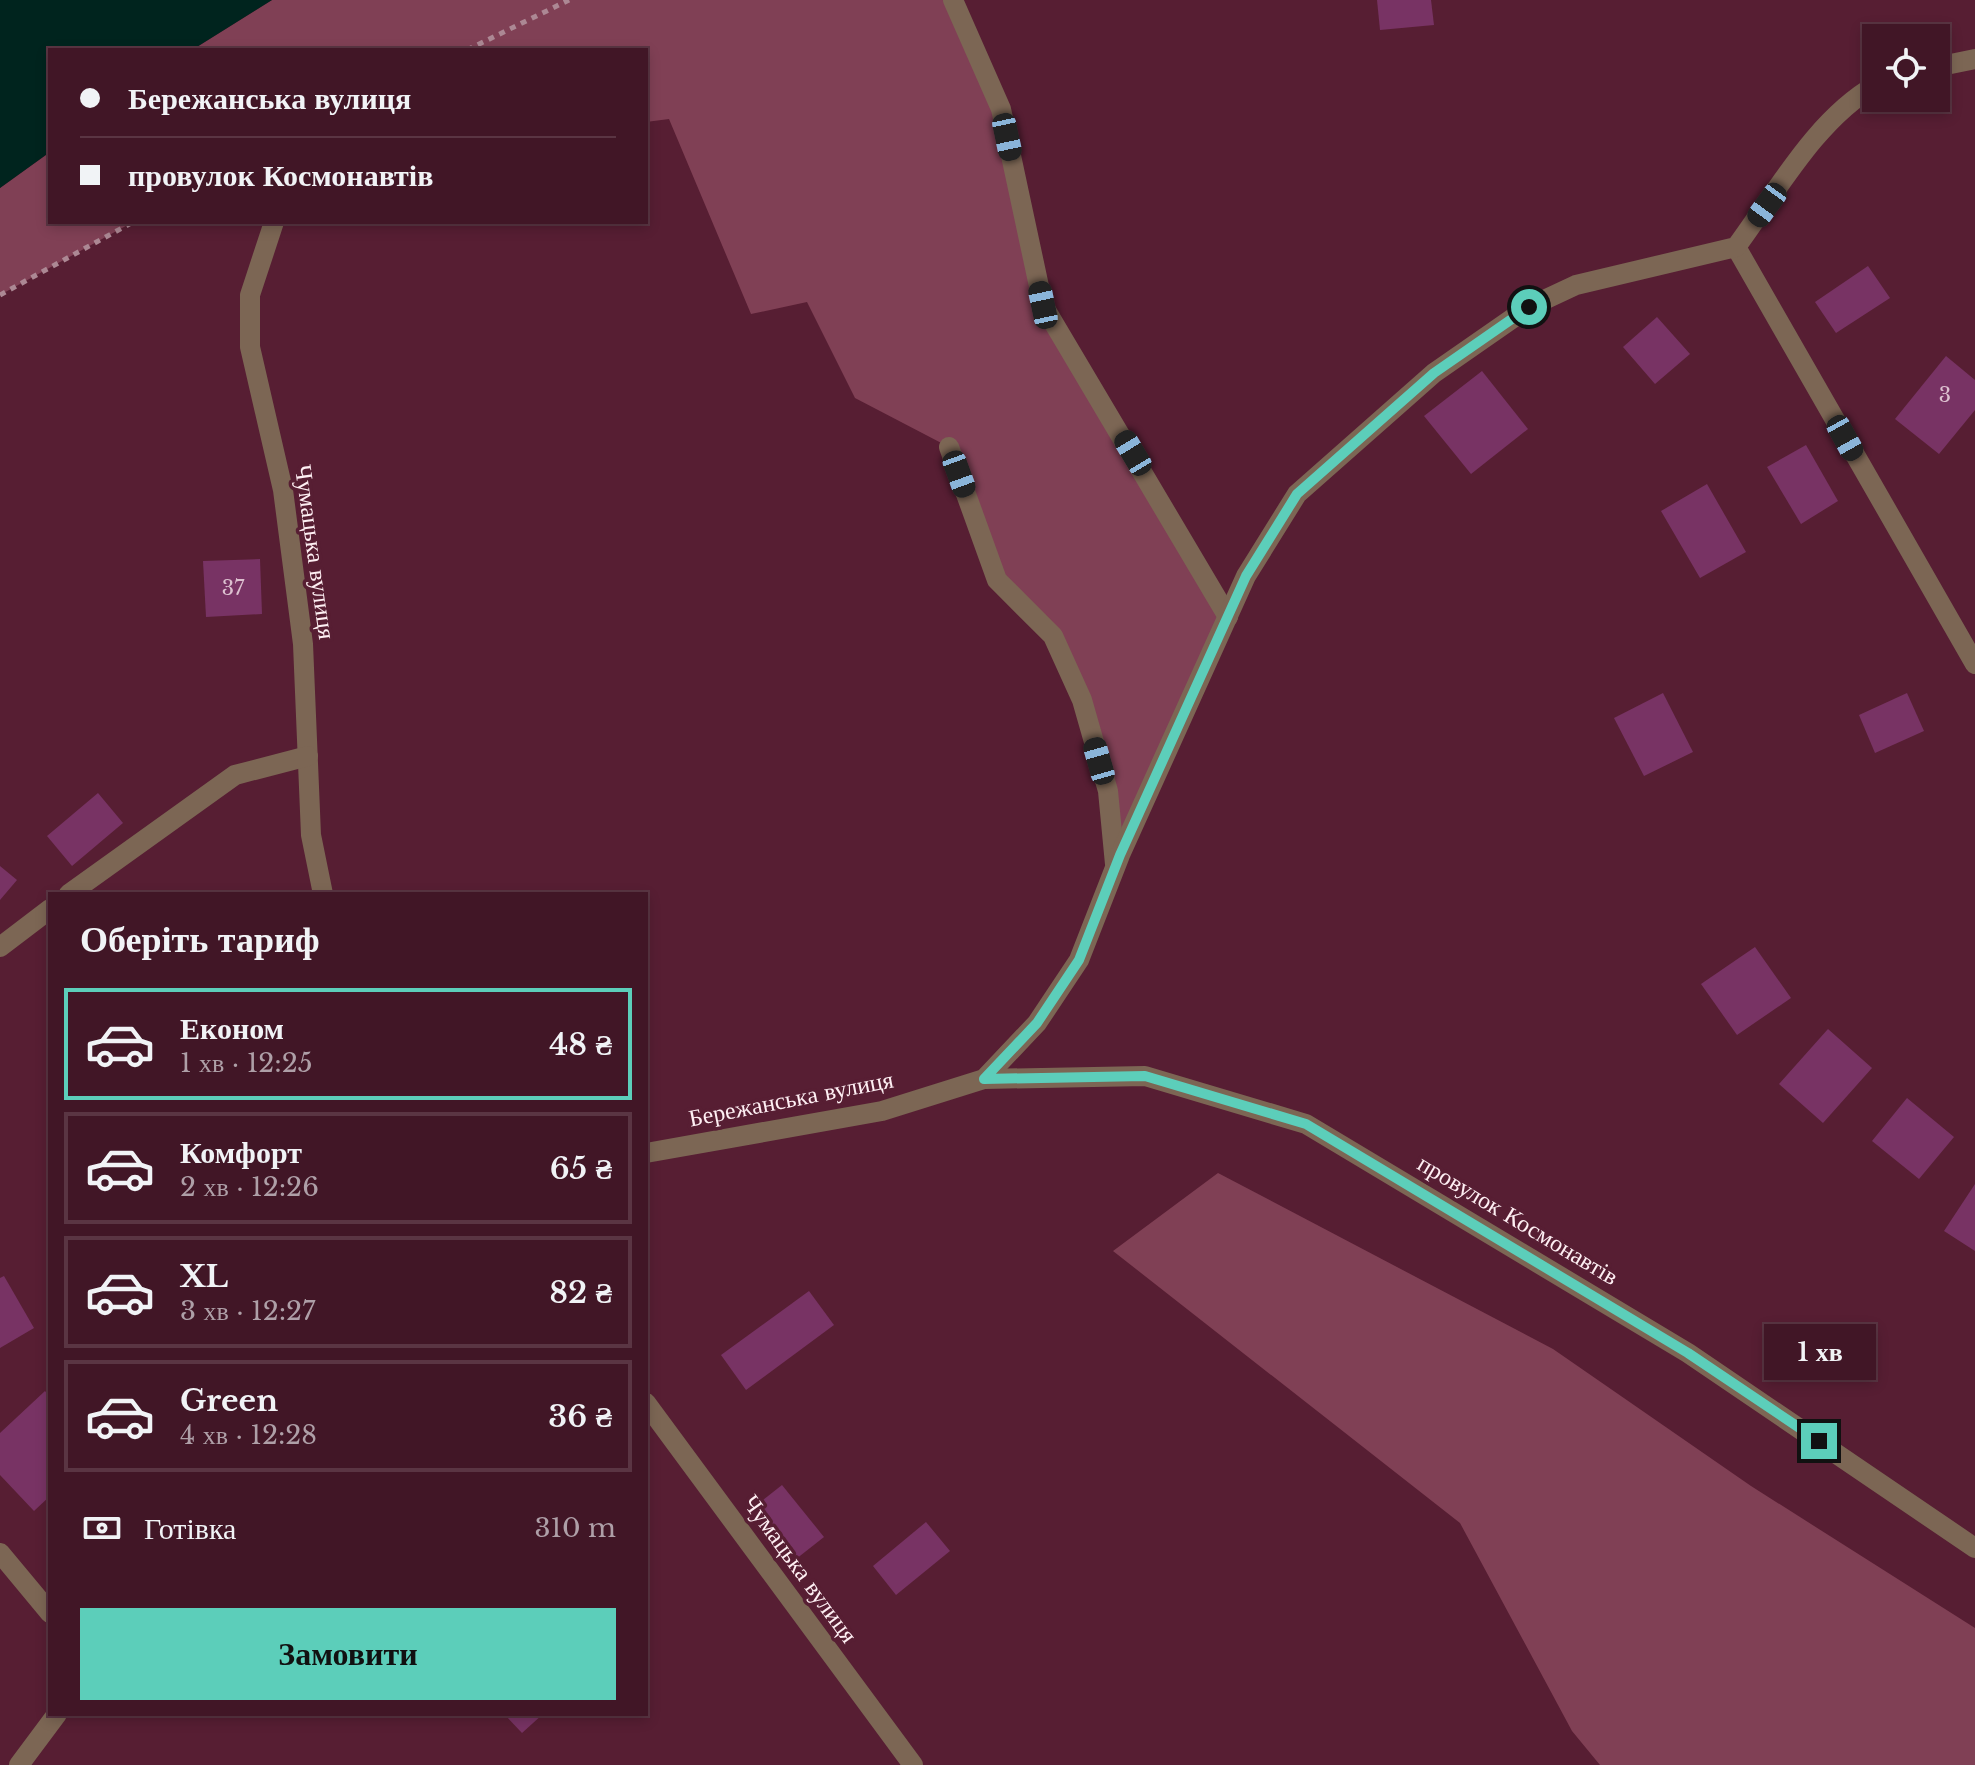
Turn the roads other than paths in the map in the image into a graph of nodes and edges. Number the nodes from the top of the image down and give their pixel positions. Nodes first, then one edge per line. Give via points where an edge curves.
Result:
1 (953, 0) edge
2 (1975, 59) edge
3 (1950, 64) edge
4 (1862, 93) edge
5 (273, 224) edge
6 (1736, 247) junction
7 (949, 447) dead end
8 (1228, 617) junction
9 (1975, 664) edge
10 (308, 756) junction
11 (1115, 868) junction
12 (72, 892) edge
13 (323, 892) edge
14 (48, 911) edge
15 (0, 947) edge
16 (984, 1079) junction
17 (648, 1153) edge
18 (648, 1406) edge
19 (1975, 1548) edge
20 (0, 1553) edge
21 (48, 1611) edge
22 (56, 1716) edge
23 (19, 1765) edge
24 (913, 1765) edge

1 - 8 street via 1001,109 1043,305
2 - 3 street
4 - 6 street via 1814,142
5 - 10 street, Чумацька вулиця via 250,295 250,347 283,490 303,644
6 - 8 street, Бережанська вулиця via 1576,285 1529,307 1434,373 1297,494 1246,576
6 - 9 street
7 - 11 street via 997,580 1053,636 1082,700 1108,791
8 - 11 street, Бережанська вулиця
10 - 12 street via 235,775
10 - 13 street, Чумацька вулиця via 311,835
11 - 16 street, Бережанська вулиця via 1079,960 1037,1023
14 - 15 street
16 - 17 street, Бережанська вулиця via 882,1111
16 - 19 street, провулок Космонавтів via 1145,1076 1306,1124 1688,1353
18 - 24 street, Чумацька вулиця
20 - 21 street
22 - 23 street

